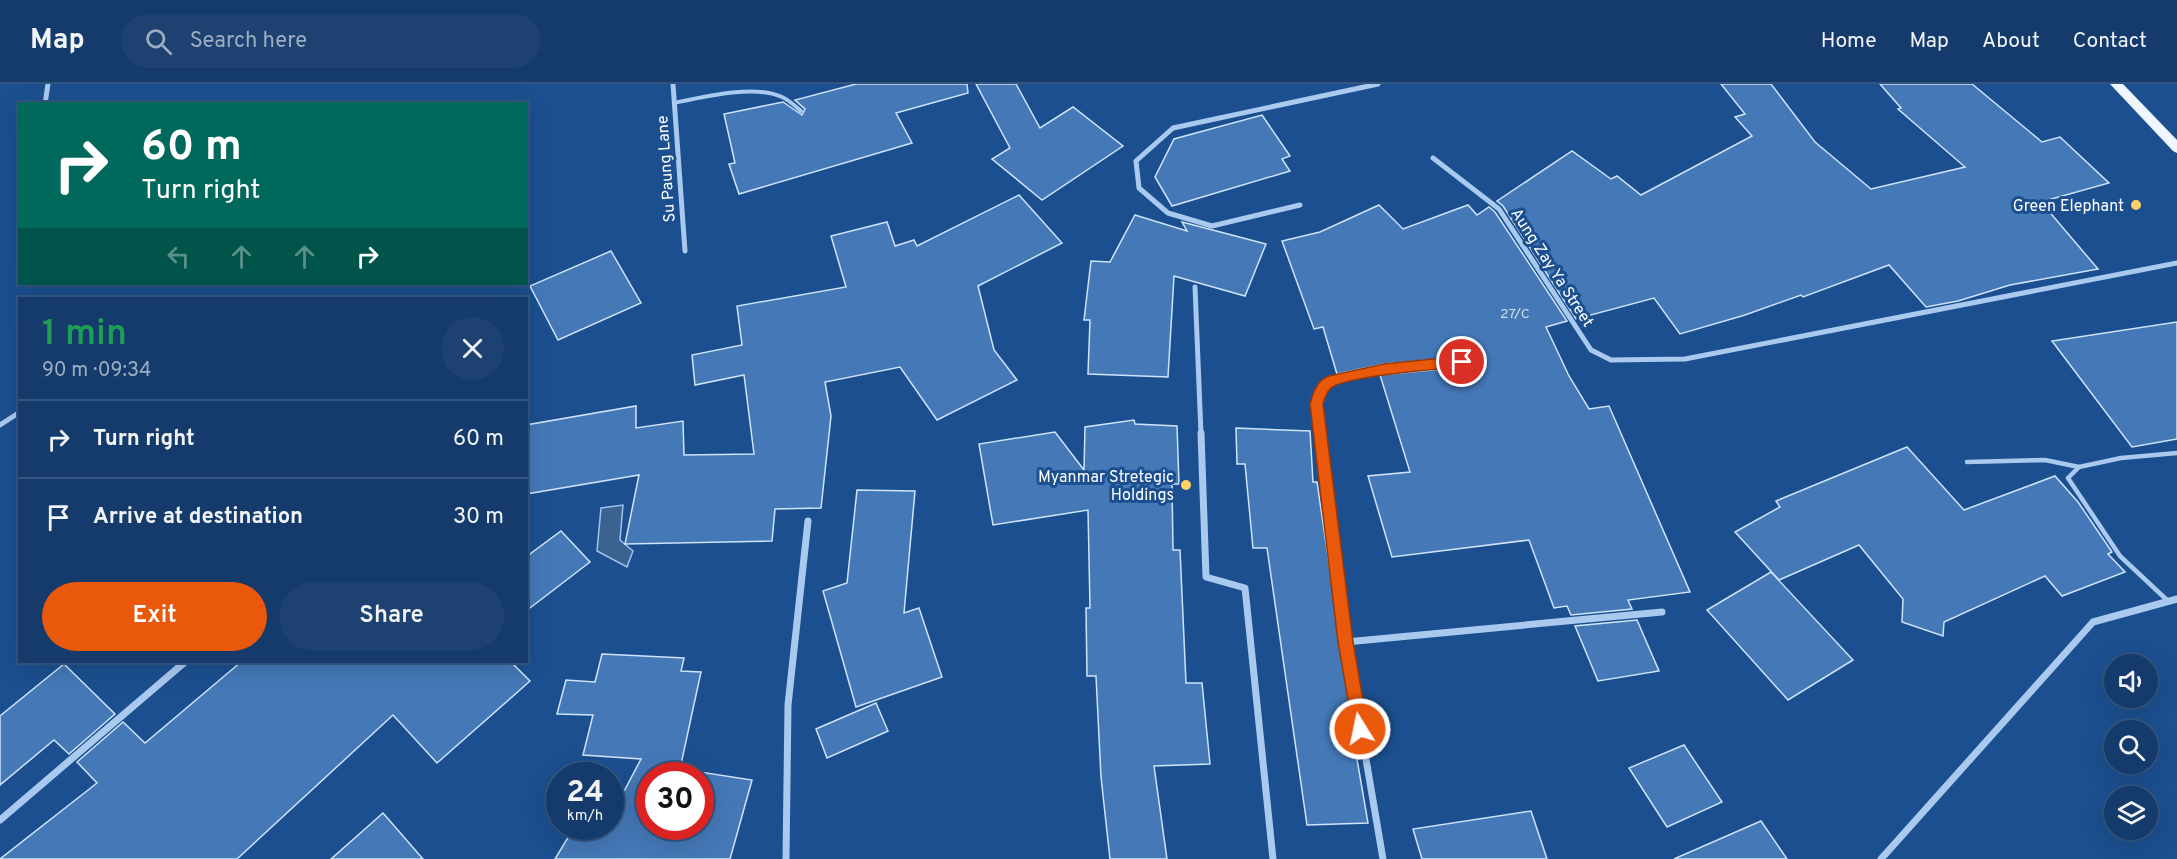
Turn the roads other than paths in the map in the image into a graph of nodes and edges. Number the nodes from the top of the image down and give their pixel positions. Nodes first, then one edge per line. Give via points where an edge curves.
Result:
1 (48, 84) edge
2 (673, 84) edge
3 (2115, 84) edge
4 (1377, 85) edge
5 (45, 102) edge
6 (674, 103) junction
7 (801, 111) dead end
8 (2177, 148) edge
9 (1433, 158) dead end
10 (1300, 206) dead end
11 (685, 251) dead end
12 (2177, 263) edge
13 (1195, 287) dead end
14 (1462, 362) dead end
15 (18, 413) edge
16 (0, 425) edge
17 (2177, 453) edge
18 (1967, 462) dead end
19 (2079, 467) junction
20 (808, 521) dead end
21 (2177, 599) edge
22 (2168, 601) junction
23 (1662, 612) dead end
24 (1346, 642) junction
25 (184, 663) edge
26 (0, 820) edge
27 (786, 859) edge
28 (1273, 859) edge
29 (1383, 859) edge
30 (1881, 859) edge

1 - 5 street
2 - 6 street, Su Paung Lane
3 - 8 main road
4 - 10 street via 1173,128 1136,161 1139,188 1168,213 1212,226
6 - 7 lane via 703,97 766,94 780,95
6 - 11 street, Su Paung Lane
9 - 12 street, Aung Zay Ya Street via 1498,209 1591,350 1611,360 1684,359
13 - 28 street via 1206,578 1245,588
14 - 24 street via 1384,369 1329,381 1320,392 1317,404
15 - 16 street
17 - 19 lane
18 - 19 lane via 2045,460
19 - 22 lane via 2068,478 2090,513 2120,556
20 - 27 street via 788,705
21 - 22 street
22 - 30 street via 2092,622
23 - 24 street
24 - 29 street
25 - 26 street

